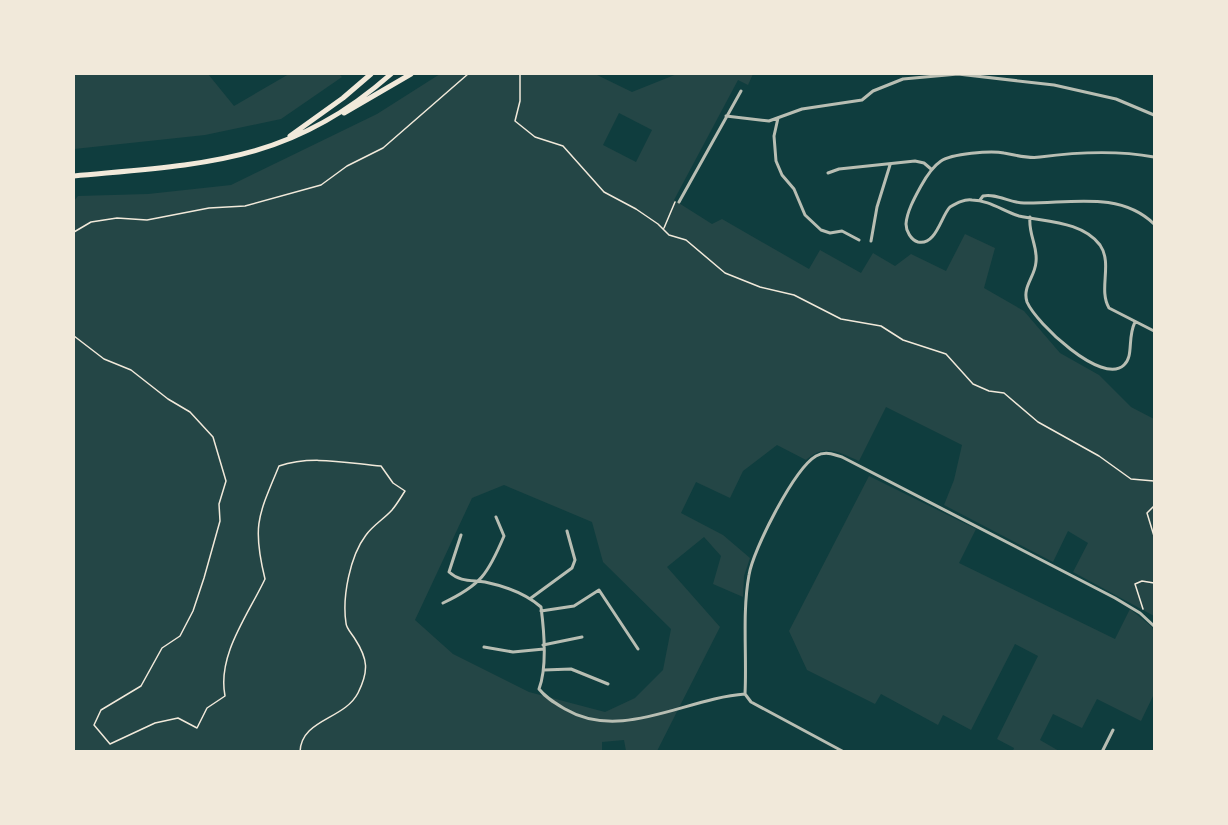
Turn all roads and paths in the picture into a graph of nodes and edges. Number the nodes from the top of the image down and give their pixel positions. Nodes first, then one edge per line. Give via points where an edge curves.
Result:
1 (371, 74) edge
2 (391, 74) edge
3 (411, 74) edge
4 (468, 74) edge
5 (520, 74) edge
6 (741, 90) dead end
7 (1155, 115) edge
8 (726, 116) junction
9 (778, 118) junction
10 (332, 119) junction
11 (279, 144) junction
12 (1155, 157) edge
13 (890, 165) junction
14 (932, 169) junction
15 (828, 173) dead end
16 (74, 176) edge
17 (685, 191) junction
18 (979, 201) junction
19 (679, 202) dead end
20 (1030, 218) junction
21 (1155, 224) edge
22 (663, 229) junction
23 (74, 232) edge
24 (859, 240) dead end
25 (872, 241) dead end
26 (1135, 322) junction
27 (1155, 331) edge
28 (74, 336) edge
29 (1155, 481) edge
30 (1155, 506) edge
31 (496, 517) dead end
32 (567, 531) dead end
33 (461, 534) dead end
34 (1155, 536) edge
35 (480, 582) junction
36 (1155, 583) edge
37 (531, 598) junction
38 (443, 603) dead end
39 (541, 611) junction
40 (1146, 617) junction
41 (1155, 626) edge
42 (582, 637) dead end
43 (484, 646) dead end
44 (543, 647) junction
45 (638, 649) dead end
46 (544, 670) junction
47 (608, 684) dead end
48 (745, 694) junction
49 (1113, 730) dead end
50 (300, 752) edge
51 (844, 752) edge
52 (1102, 752) edge

1 - 11 main road
2 - 10 main road
3 - 10 main road
4 - 23 path via 383,147 321,185 245,206 209,208 147,220 117,218 91,222
5 - 22 path via 515,121 535,137 563,146 604,192 636,208
6 - 8 street
7 - 9 street via 1116,99 1054,85 958,74 903,79 862,100 802,109
8 - 9 street via 757,121
8 - 17 street
9 - 24 street via 774,136 778,168 794,189 805,215 821,230 842,231
10 - 11 main road
11 - 16 main road via 210,162
12 - 14 street via 1110,152 1030,157 996,152 952,156
13 - 14 street via 920,161
13 - 15 street
13 - 25 street
14 - 18 street via 908,217 906,229 913,239 930,239 946,210 955,203
17 - 19 street
17 - 22 path via 678,194
18 - 20 street
18 - 21 street via 990,195 1024,203 1105,201 1131,209
20 - 26 street via 1066,225 1098,243 1106,260 1107,305
20 - 26 street via 1036,263 1026,295 1050,332 1099,368 1114,371 1129,358 1129,333
22 - 29 path via 686,240 725,273 794,295 841,318 881,326 903,340 946,354 973,384 1004,393 1038,422 1131,479
26 - 27 street
28 - 50 path via 190,412 213,437 226,481 204,578 180,636 162,648 141,686 101,710 94,725 110,744 154,723 178,718 197,728 207,708 225,696 222,679 228,654 266,579 256,526 279,466 321,460 381,466 393,483 405,491 365,536 355,555 345,625 361,648 368,669 357,696 337,716 313,725 300,743
30 - 34 path via 1147,513
31 - 35 street via 504,536
32 - 37 street via 575,560 572,568
33 - 35 street via 449,572 461,580
35 - 37 street
35 - 38 street
36 - 40 path via 1135,584
37 - 39 street
39 - 44 street
39 - 45 street via 574,606 599,590
40 - 41 street
40 - 48 street via 842,457 822,454 809,461 795,477 752,562 747,581
42 - 44 street
43 - 44 street via 513,652
44 - 46 street
46 - 47 street via 571,669
46 - 48 street via 539,689 544,696 590,721 667,713
48 - 51 street via 752,702
49 - 52 street

